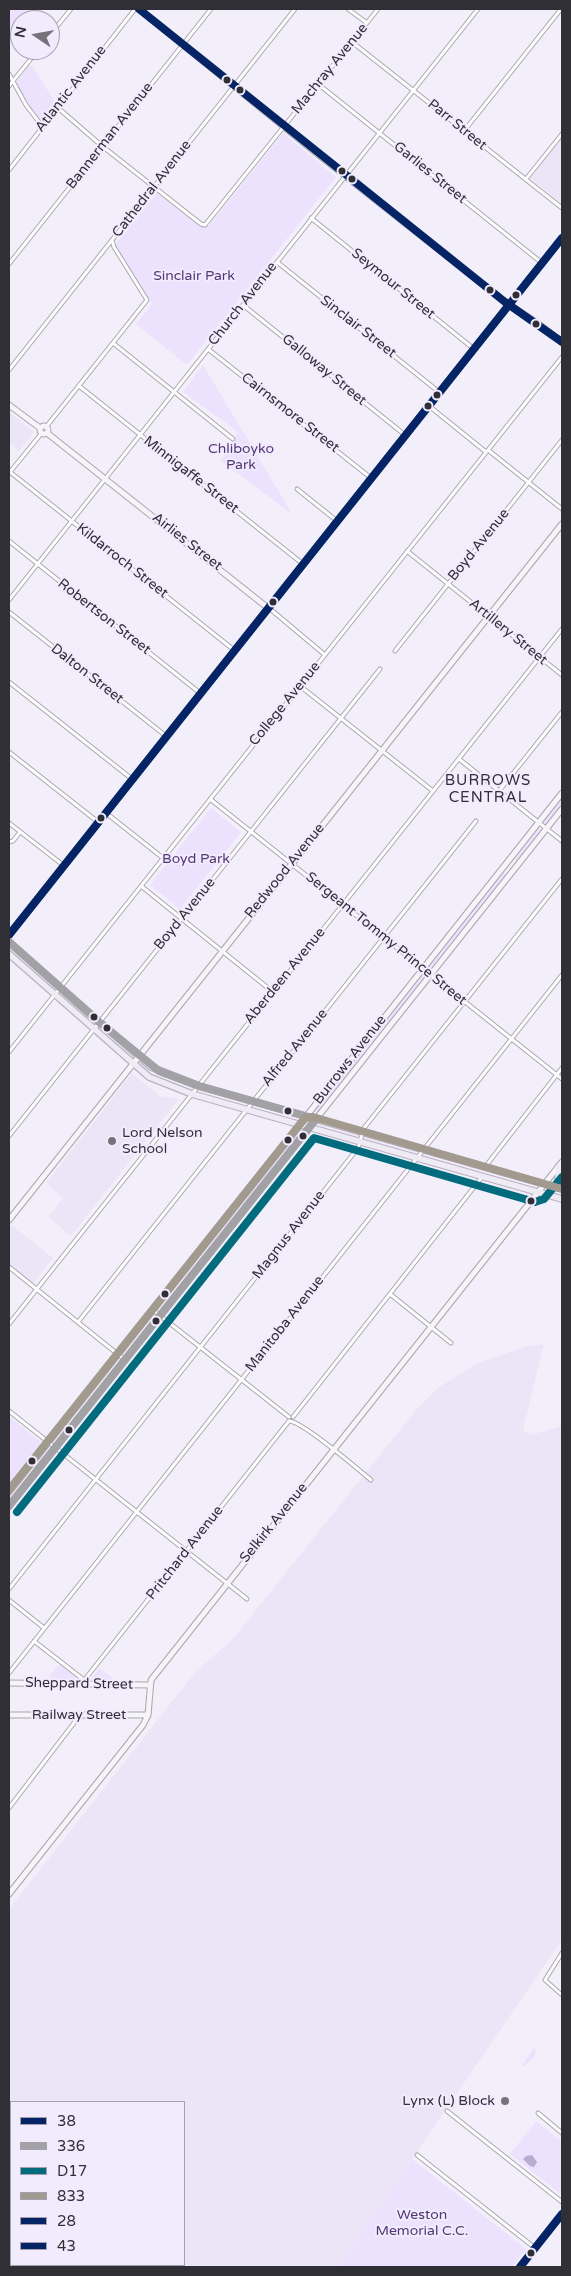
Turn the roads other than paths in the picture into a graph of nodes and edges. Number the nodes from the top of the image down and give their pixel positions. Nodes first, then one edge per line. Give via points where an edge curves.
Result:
1 (71, 9) edge
2 (135, 9) edge
3 (139, 9) edge
4 (211, 9) edge
5 (295, 9) edge
6 (348, 9) edge
7 (378, 9) edge
8 (478, 9) edge
9 (560, 10) edge
10 (60, 23) edge
11 (367, 23) junction
12 (352, 42) junction
13 (183, 44) junction
14 (30, 60) edge
15 (9, 74) edge
16 (12, 82) junction
17 (318, 84) junction
18 (235, 85) junction
19 (9, 86) edge
20 (413, 90) junction
21 (58, 106) junction
22 (42, 126) junction
23 (284, 126) junction
24 (464, 131) junction
25 (380, 133) junction
26 (562, 134) edge
27 (102, 146) junction
28 (9, 170) edge
29 (345, 176) junction
30 (526, 179) junction
31 (154, 187) junction
32 (562, 208) edge
33 (311, 218) junction
34 (562, 238) edge
35 (112, 240) junction
36 (276, 262) junction
37 (542, 263) junction
38 (9, 264) edge
39 (243, 305) junction
40 (508, 305) junction
41 (562, 342) edge
42 (113, 343) junction
43 (208, 349) junction
44 (474, 349) junction
45 (562, 357) edge
46 (9, 370) edge
47 (79, 386) junction
48 (174, 391) junction
49 (440, 392) junction
50 (9, 404) edge
51 (429, 406) junction
52 (44, 430) junction
53 (140, 435) junction
54 (405, 435) junction
55 (233, 439) dead end
56 (562, 440) edge
57 (487, 451) junction
58 (9, 473) edge
59 (106, 478) junction
60 (371, 478) junction
61 (529, 482) junction
62 (297, 489) dead end
63 (562, 509) edge
64 (72, 521) junction
65 (337, 521) junction
66 (562, 524) edge
67 (9, 541) edge
68 (407, 551) junction
69 (37, 564) junction
70 (303, 564) junction
71 (448, 584) junction
72 (9, 600) edge
73 (268, 608) junction
74 (9, 612) edge
75 (489, 616) junction
76 (562, 629) edge
77 (234, 650) junction
78 (395, 650) dead end
79 (325, 655) junction
80 (540, 657) junction
81 (380, 669) dead end
82 (562, 675) edge
83 (9, 682) edge
84 (300, 686) junction
85 (200, 693) junction
86 (562, 712) edge
87 (341, 718) junction
88 (166, 736) junction
89 (382, 750) junction
90 (9, 752) edge
91 (459, 759) junction
92 (132, 779) junction
93 (433, 791) junction
94 (499, 791) junction
95 (562, 793) edge
96 (210, 799) junction
97 (562, 809) edge
98 (106, 812) junction
99 (476, 821) dead end
100 (98, 822) junction
101 (539, 822) junction
102 (9, 823) edge
103 (546, 828) junction
104 (251, 831) junction
105 (20, 832) junction
106 (562, 841) edge
107 (9, 842) edge
108 (163, 858) junction
109 (292, 864) junction
110 (63, 865) junction
111 (562, 879) edge
112 (141, 886) junction
113 (343, 904) junction
114 (181, 918) junction
115 (9, 935) edge
116 (384, 937) junction
117 (9, 942) edge
118 (222, 951) junction
119 (9, 954) edge
120 (9, 961) edge
121 (20, 963) junction
122 (423, 968) junction
123 (430, 974) junction
124 (562, 975) edge
125 (60, 987) junction
126 (273, 992) junction
127 (54, 994) junction
128 (465, 1002) junction
129 (99, 1022) junction
130 (93, 1029) junction
131 (512, 1039) junction
132 (9, 1052) edge
133 (139, 1056) junction
134 (133, 1064) junction
135 (562, 1068) edge
136 (557, 1075) junction
137 (562, 1079) edge
138 (198, 1086) junction
139 (192, 1094) junction
140 (252, 1101) junction
141 (247, 1109) junction
142 (305, 1116) junction
143 (316, 1119) junction
144 (300, 1124) junction
145 (310, 1127) junction
146 (363, 1133) junction
147 (9, 1136) edge
148 (361, 1141) junction
149 (423, 1150) junction
150 (417, 1157) junction
151 (561, 1164) edge
152 (485, 1168) junction
153 (483, 1176) junction
154 (545, 1184) junction
155 (562, 1188) edge
156 (537, 1192) junction
157 (562, 1199) edge
158 (9, 1220) edge
159 (9, 1268) edge
160 (36, 1289) junction
161 (390, 1294) junction
162 (153, 1310) junction
163 (160, 1316) junction
164 (78, 1322) junction
165 (9, 1324) edge
166 (431, 1327) junction
167 (451, 1343) dead end
168 (200, 1347) junction
169 (118, 1354) junction
170 (125, 1360) junction
171 (241, 1380) junction
172 (9, 1411) edge
173 (291, 1419) junction
174 (49, 1442) junction
175 (55, 1447) junction
176 (334, 1450) junction
177 (96, 1479) junction
178 (371, 1480) dead end
179 (9, 1492) edge
180 (9, 1506) edge
181 (137, 1511) junction
182 (186, 1551) junction
183 (227, 1583) junction
184 (9, 1589) edge
185 (247, 1599) dead end
186 (9, 1600) edge
187 (44, 1628) junction
188 (34, 1641) junction
189 (9, 1673) edge
190 (9, 1683) edge
191 (82, 1683) junction
192 (149, 1685) junction
193 (9, 1715) edge
194 (80, 1715) junction
195 (148, 1716) junction
196 (9, 1808) edge
197 (9, 1894) edge
198 (562, 1953) edge
199 (562, 1996) edge
200 (447, 2111) dead end
201 (538, 2113) dead end
202 (562, 2133) edge
203 (417, 2155) dead end
204 (562, 2202) edge
205 (562, 2214) edge
206 (535, 2248) junction
207 (520, 2267) edge

1 - 10 street
2 - 21 street, Atlantic Avenue
3 - 13 street
4 - 13 street, Bannerman Avenue
5 - 18 street, Cathedral Avenue
6 - 11 street
7 - 11 street, Machray Avenue
8 - 20 street, Church Avenue
9 - 24 street
11 - 12 street, Machray Avenue
12 - 17 street, Machray Avenue
12 - 20 street, Parr Street
13 - 18 street
13 - 27 street, Bannerman Avenue
14 - 16 street
15 - 16 street
16 - 19 street
16 - 22 street
17 - 23 street, Machray Avenue
17 - 25 street, Garlies Street
18 - 23 street
18 - 31 street, Cathedral Avenue
20 - 24 street, Parr Street
20 - 25 street, Church Avenue
21 - 22 street, Atlantic Avenue
21 - 27 street
22 - 28 street, Atlantic Avenue
23 - 29 street
23 - 31 street, Machray Avenue via 207,224 201,224
24 - 30 street, Parr Street
25 - 29 street, Church Avenue
25 - 37 street, Garlies Street
26 - 30 street
27 - 31 street
27 - 38 street, Bannerman Avenue
29 - 33 street, Church Avenue
29 - 40 street
30 - 32 street, Parr Street
31 - 35 street, Cathedral Avenue
33 - 36 street, Church Avenue
33 - 44 street, Seymour Street
34 - 37 street
35 - 42 street via 147,300
35 - 46 street, Cathedral Avenue
36 - 39 street, Church Avenue
36 - 49 street, Sinclair Street
37 - 40 street
39 - 43 street, Church Avenue
39 - 54 street, Galloway Street
40 - 41 street
40 - 44 street
42 - 47 street
42 - 48 street
43 - 48 street, Church Avenue
43 - 60 street, Cairnsmore Street
44 - 49 street
45 - 57 street, College Avenue
47 - 52 street
47 - 53 street, Minnigaffe Street
48 - 53 street, Church Avenue
48 - 55 street
49 - 51 street
50 - 52 street, Airlies Street
51 - 54 street
51 - 57 street
52 - 58 street
52 - 59 street, Airlies Street
53 - 59 street, Church Avenue
53 - 70 street, Minnigaffe Street
54 - 60 street
56 - 61 street, Boyd Avenue
57 - 61 street
57 - 68 street, College Avenue
58 - 64 street, Kildarroch Street
59 - 64 street, Church Avenue
59 - 73 street, Airlies Street
60 - 65 street
61 - 63 street
61 - 71 street, Boyd Avenue
62 - 65 street
64 - 69 street, Church Avenue
64 - 77 street, Kildarroch Street
65 - 70 street
66 - 75 street, Redwood Avenue
67 - 69 street, Robertson Street
68 - 71 street, Artillery Street
68 - 79 street, College Avenue
69 - 72 street, Church Avenue
69 - 85 street, Robertson Street
70 - 73 street
71 - 75 street, Artillery Street
71 - 78 street, Boyd Avenue
73 - 77 street
73 - 79 street, Airlies Street
74 - 88 street, Dalton Street
75 - 80 street, Artillery Street
75 - 89 street, Redwood Avenue
76 - 80 street, Aberdeen Avenue
77 - 85 street
79 - 84 street, College Avenue
80 - 82 street, Artillery Street
80 - 91 street, Aberdeen Avenue
81 - 87 street, Boyd Avenue
83 - 92 street
84 - 87 street
84 - 96 street, College Avenue
85 - 88 street
86 - 94 street
87 - 89 street
87 - 104 street, Boyd Avenue
88 - 92 street
89 - 93 street
89 - 109 street, Redwood Avenue
90 - 100 street
91 - 93 street, Aberdeen Avenue
91 - 94 street
92 - 98 street
93 - 113 street, Aberdeen Avenue
94 - 101 street
95 - 101 street, Burrows Avenue
96 - 104 street, Sergeant Tommy Prince Street
96 - 108 street, College Avenue
97 - 103 street, Burrows Avenue
98 - 100 street
98 - 108 street
99 - 116 street, Alfred Avenue
100 - 110 street
101 - 103 street
101 - 122 street, Burrows Avenue
102 - 105 street
103 - 106 street
103 - 123 street, Burrows Avenue
104 - 109 street, Sergeant Tommy Prince Street
104 - 114 street, Boyd Avenue
105 - 107 street
105 - 110 street
108 - 112 street, College Avenue
109 - 113 street, Sergeant Tommy Prince Street
109 - 118 street, Redwood Avenue
110 - 115 street
111 - 128 street, Magnus Avenue
112 - 114 street
112 - 125 street, College Avenue
113 - 116 street, Sergeant Tommy Prince Street
113 - 126 street, Aberdeen Avenue
114 - 118 street
114 - 129 street, Boyd Avenue
116 - 122 street, Sergeant Tommy Prince Street
116 - 140 street, Alfred Avenue
117 - 125 main road
118 - 126 street
118 - 133 street, Redwood Avenue
119 - 121 main road
120 - 121 main road
121 - 127 main road
122 - 123 street, Sergeant Tommy Prince Street
122 - 142 street, Burrows Avenue
123 - 128 street, Sergeant Tommy Prince Street
123 - 143 street, Burrows Avenue
124 - 131 street, Manitoba Avenue
125 - 127 street, College Avenue
125 - 129 main road
126 - 138 street, Aberdeen Avenue
127 - 130 main road
127 - 132 street, College Avenue
128 - 131 street, Sergeant Tommy Prince Street
128 - 146 street, Magnus Avenue
129 - 130 street, Boyd Avenue
129 - 133 main road
130 - 134 main road
130 - 147 street, Boyd Avenue
131 - 136 street, Sergeant Tommy Prince Street
131 - 149 street, Manitoba Avenue
133 - 134 street, Redwood Avenue
133 - 138 main road via 159,1072
134 - 139 main road via 155,1081
134 - 158 street, Redwood Avenue
135 - 136 street
136 - 137 street, Sergeant Tommy Prince Street
136 - 152 street
138 - 139 street, Aberdeen Avenue
138 - 140 main road
139 - 141 main road
139 - 160 street, Aberdeen Avenue
140 - 141 street, Alfred Avenue
140 - 142 main road
141 - 144 main road
141 - 164 street, Alfred Avenue
142 - 143 main road
142 - 144 street, Burrows Avenue
143 - 145 street, Burrows Avenue
143 - 146 main road
144 - 145 main road
144 - 162 street, Burrows Avenue
145 - 148 main road
145 - 163 street, Burrows Avenue
146 - 148 street, Magnus Avenue
146 - 149 main road
148 - 150 main road
148 - 168 street, Magnus Avenue
149 - 150 street, Manitoba Avenue
149 - 152 main road
150 - 153 main road
150 - 171 street, Manitoba Avenue
151 - 154 street, Selkirk Avenue
151 - 155 main road via 558,1180
152 - 154 main road
153 - 156 main road
153 - 161 street, Pritchard Avenue
154 - 155 main road
154 - 156 street, Selkirk Avenue
156 - 157 main road
156 - 166 street, Selkirk Avenue
159 - 160 street
160 - 164 street
160 - 165 street, Aberdeen Avenue
161 - 166 street
161 - 173 street, Pritchard Avenue
162 - 163 street
162 - 169 street, Burrows Avenue
163 - 168 street
163 - 170 street, Burrows Avenue
164 - 169 street
166 - 167 street
166 - 176 street, Selkirk Avenue
168 - 171 street
168 - 177 street, Magnus Avenue
169 - 170 street
169 - 174 street, Burrows Avenue
170 - 175 street, Burrows Avenue
171 - 173 street
171 - 181 street, Manitoba Avenue
172 - 174 street
173 - 176 street
173 - 182 street, Pritchard Avenue
174 - 175 street
174 - 179 street, Burrows Avenue
175 - 177 street
175 - 180 street, Burrows Avenue
176 - 178 street
176 - 183 street, Selkirk Avenue
177 - 181 street
177 - 184 street, Magnus Avenue
181 - 182 street
181 - 187 street, Manitoba Avenue
182 - 183 street
182 - 191 street, Pritchard Avenue
183 - 185 street
183 - 192 street, Selkirk Avenue
186 - 187 street
187 - 188 street, Manitoba Avenue
188 - 189 street, Manitoba Avenue
188 - 191 street
190 - 191 street, Sheppard Street
191 - 192 street, Sheppard Street
192 - 195 street
193 - 194 street, Railway Street
194 - 195 street, Railway Street
194 - 196 street
195 - 197 street
198 - 199 street via 545,1980
200 - 204 street
201 - 202 street
203 - 206 street
205 - 206 street
206 - 207 street

